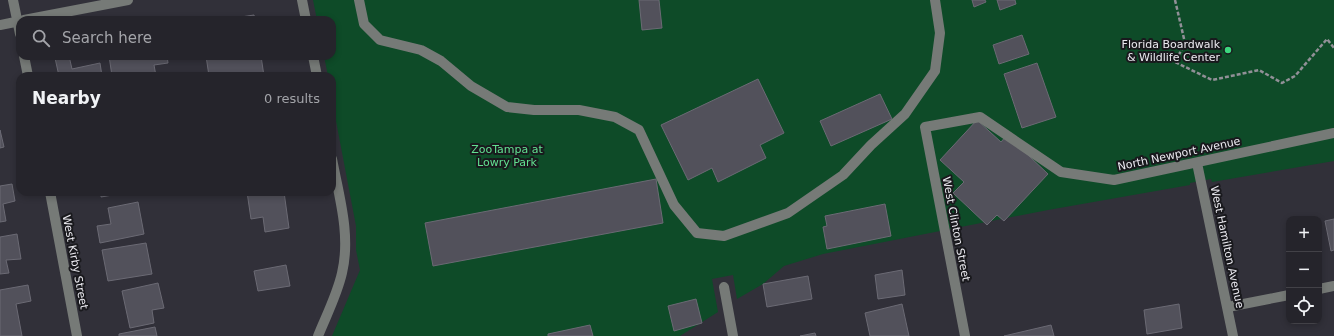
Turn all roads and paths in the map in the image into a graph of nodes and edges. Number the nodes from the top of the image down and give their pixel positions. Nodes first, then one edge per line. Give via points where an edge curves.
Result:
1 (13, 0) edge
2 (128, 0) edge
3 (302, 0) edge
4 (359, 0) edge
5 (935, 0) edge
6 (1175, 0) edge
7 (19, 16) edge
8 (46, 16) edge
9 (305, 16) edge
10 (16, 22) edge
11 (0, 25) edge
12 (1334, 48) edge
13 (25, 60) edge
14 (314, 60) edge
15 (27, 72) edge
16 (316, 72) edge
17 (925, 126) joint
18 (1334, 133) edge
19 (1197, 162) junction
20 (336, 180) edge
21 (51, 196) edge
22 (1334, 286) edge
23 (724, 287) dead end
24 (1322, 288) edge
25 (1286, 296) edge
26 (1228, 307) junction
27 (77, 336) edge
28 (318, 336) edge
29 (733, 336) edge
30 (964, 336) edge
31 (1233, 336) edge

1 - 7 street
2 - 8 street
3 - 9 street
4 - 5 street via 364,24 380,40 421,50 441,61 471,86 507,106 534,110 579,110 615,117 639,130 674,206 697,233 724,236 788,213 843,175 905,114 936,71 940,33
6 - 12 path via 1185,43 1175,62 1212,80 1259,70 1282,83 1295,76 1327,38
10 - 11 street
13 - 15 street
14 - 16 street
17 - 19 street, North Newport Avenue via 980,117 1061,172 1114,180
17 - 30 street, West Clinton Street
18 - 19 street, North Newport Avenue
19 - 26 street, West Hamilton Avenue
20 - 28 street via 345,228 344,258 338,287
21 - 27 street, West Kirby Street
22 - 24 street
23 - 29 street
25 - 26 street
26 - 31 street, West Hamilton Avenue

